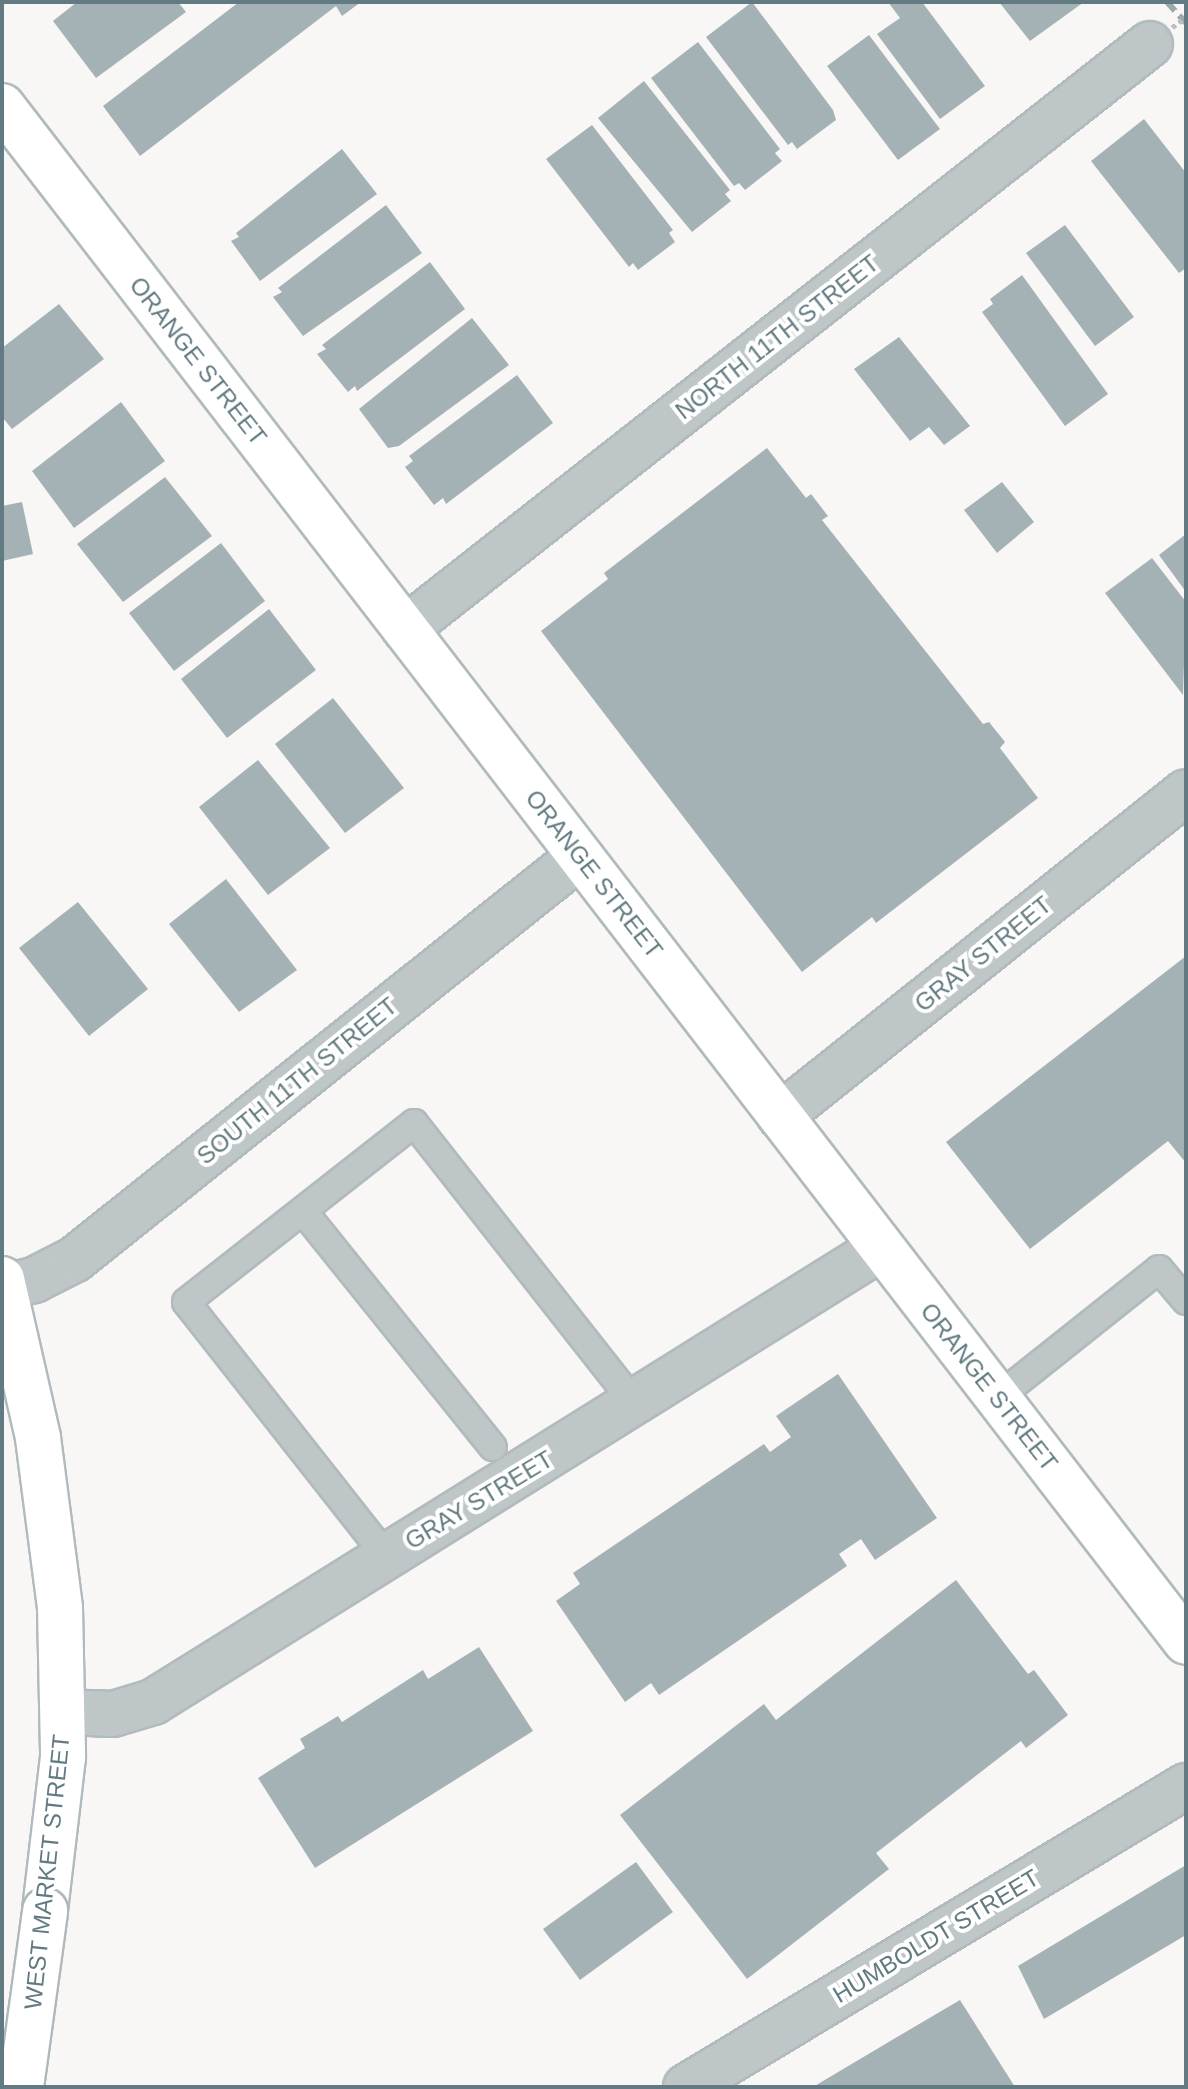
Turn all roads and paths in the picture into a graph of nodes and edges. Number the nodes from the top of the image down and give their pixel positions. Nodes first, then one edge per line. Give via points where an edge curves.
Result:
1 (1186, 17) edge
2 (1158, 38) joint
3 (2, 106) edge
4 (405, 629) junction
5 (1186, 792) edge
6 (580, 856) junction
7 (780, 1116) junction
8 (303, 1211) junction
9 (881, 1248) junction
10 (3, 1283) edge
11 (1186, 1301) edge
12 (997, 1398) junction
13 (636, 1405) junction
14 (493, 1447) dead end
15 (386, 1556) junction
16 (1180, 1622) edge
17 (64, 1712) junction
18 (1186, 1786) edge
19 (21, 2087) edge
20 (686, 2087) edge

1 - 2 path, bridge
2 - 4 street, NORTH 11TH STREET
3 - 4 main road, ORANGE STREET
4 - 6 main road, ORANGE STREET
5 - 7 street, GRAY STREET
6 - 7 main road, ORANGE STREET
6 - 10 street, SOUTH 11TH STREET via 75,1259
7 - 9 main road, ORANGE STREET
8 - 13 lane via 414,1123
8 - 14 lane
8 - 15 lane via 186,1302
9 - 12 main road, ORANGE STREET
9 - 13 street, GRAY STREET
10 - 17 main road, WEST MARKET STREET via 48,1499
11 - 12 lane via 1159,1269
12 - 16 main road, ORANGE STREET
13 - 15 street, GRAY STREET
15 - 17 street, GRAY STREET via 153,1702 113,1714
17 - 19 main road, WEST MARKET STREET, bridge
18 - 20 street, HUMBOLDT STREET

